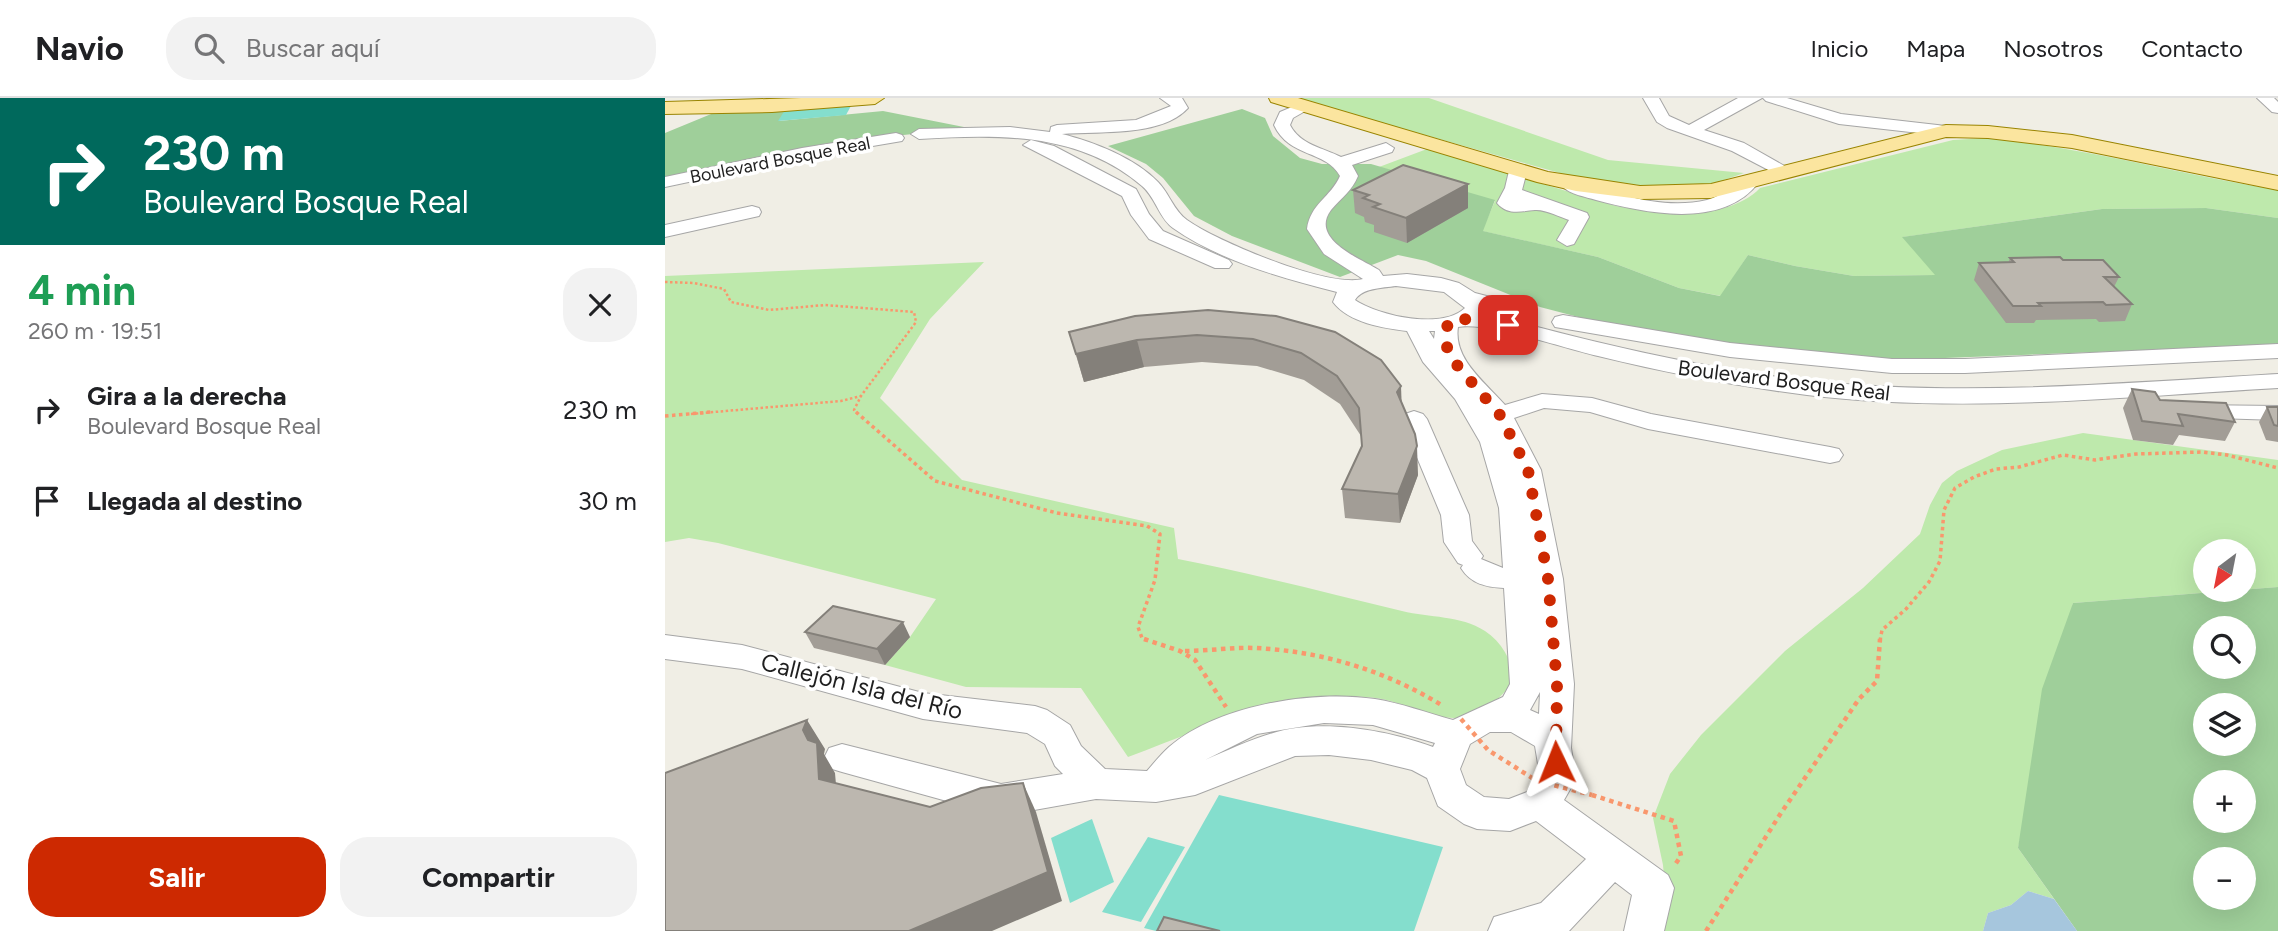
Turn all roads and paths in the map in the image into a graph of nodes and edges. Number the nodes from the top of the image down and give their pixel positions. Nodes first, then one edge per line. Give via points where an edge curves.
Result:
1 (867, 98) edge
2 (875, 98) edge
3 (1168, 98) edge
4 (1278, 98) edge
5 (1651, 98) edge
6 (1754, 98) edge
7 (1771, 98) edge
8 (2265, 98) edge
9 (1306, 106) junction
10 (665, 108) edge
11 (2277, 110) edge
12 (1117, 129) junction
13 (1687, 131) junction
14 (1946, 131) junction
15 (1030, 132) junction
16 (908, 145) junction
17 (1386, 148) dead end
18 (1095, 149) junction
19 (1327, 156) junction
20 (1518, 171) junction
21 (1786, 172) junction
22 (665, 182) edge
23 (2278, 183) edge
24 (665, 192) edge
25 (753, 212) dead end
26 (665, 231) edge
27 (1567, 240) dead end
28 (1324, 243) junction
29 (665, 282) edge
30 (1374, 283) junction
31 (1435, 283) junction
32 (1307, 297) dead end
33 (1352, 299) junction
34 (1329, 303) dead end
35 (1460, 313) junction
36 (1414, 324) junction
37 (2278, 351) edge
38 (2278, 381) edge
39 (861, 396) junction
40 (1511, 411) junction
41 (2160, 411) edge
42 (2278, 413) edge
43 (665, 416) edge
44 (1414, 419) dead end
45 (1830, 455) dead end
46 (2278, 468) edge
47 (1520, 579) junction
48 (665, 647) edge
49 (1183, 651) junction
50 (1228, 710) dead end
51 (1468, 724) junction
52 (1555, 745) junction
53 (842, 758) dead end
54 (1442, 769) junction
55 (1097, 784) junction
56 (1156, 788) junction
57 (1541, 803) junction
58 (1613, 858) junction
59 (1667, 876) dead end
60 (1508, 931) edge
61 (1644, 931) edge
62 (1706, 931) edge

1 - 2 main road
1 - 10 main road via 784,106
3 - 12 street via 1175,99 1180,108 1170,116
4 - 9 main road
5 - 13 street via 1663,119
6 - 13 street
7 - 14 street via 1839,119
8 - 11 street
9 - 19 street via 1286,116 1285,133
9 - 20 main road
12 - 15 street
12 - 18 street via 1112,139
13 - 21 street via 1738,148
14 - 21 main road
14 - 23 main road via 2007,132 2073,141
15 - 16 street, Boulevard Bosque Real
15 - 18 street, Boulevard Bosque Real
16 - 22 street, Boulevard Bosque Real via 802,153
16 - 24 street, Boulevard Bosque Real via 806,161
16 - 32 street, Boulevard Bosque Real via 961,140 1022,142 1048,150 1131,193 1140,215 1156,235
17 - 19 street
18 - 33 street, Boulevard Bosque Real via 1149,182 1175,220 1196,233 1319,281
19 - 28 street via 1350,171 1350,178 1315,220
20 - 21 main road via 1571,186 1682,194
20 - 27 street via 1506,204 1521,208 1536,203 1580,217
25 - 26 street
28 - 30 street via 1372,274
28 - 31 street via 1387,260
29 - 39 path via 724,289 731,302 769,310 825,305 915,312 916,322
30 - 31 street
30 - 33 street
31 - 35 street via 1452,286
33 - 34 street
33 - 36 street via 1378,319
35 - 36 street
35 - 37 street, Boulevard Bosque Real via 1530,315 1730,350 1892,366
35 - 38 street, Boulevard Bosque Real via 1671,366 1746,380 1883,395 1969,396
35 - 40 street via 1445,340 1450,357
36 - 47 street via 1435,362 1465,396 1493,442 1513,508
39 - 43 path
39 - 49 path via 854,411 935,481 1057,513 1147,526 1160,534 1155,580 1138,627 1142,638
40 - 45 street via 1542,401 1592,405 1648,421
40 - 52 street via 1528,470 1548,579 1557,684
41 - 42 street
44 - 47 street via 1455,515 1458,542 1489,577
46 - 62 path via 2202,452 2095,460 2063,455 1996,469 1955,488 1944,510 1940,562 1906,609 1882,630 1877,681 1859,699
47 - 51 street via 1527,685 1515,706
48 - 55 street, Callejón Isla del Río via 742,657 923,706 1035,720 1058,735 1068,756
49 - 50 path via 1200,666
49 - 51 path via 1263,648 1377,671 1431,698
51 - 52 street via 1513,718 1537,727
51 - 54 street
51 - 56 street via 1319,708 1296,712 1219,734 1182,757
51 - 59 path, bridge via 1488,750 1537,780 1674,821 1681,856
52 - 57 street via 1558,779
53 - 55 street via 1001,800
54 - 56 street via 1420,757 1371,746 1295,742 1195,779
54 - 57 street via 1451,795 1477,813 1510,816
55 - 56 street
57 - 58 street
58 - 60 street via 1553,919
58 - 61 street via 1654,888

